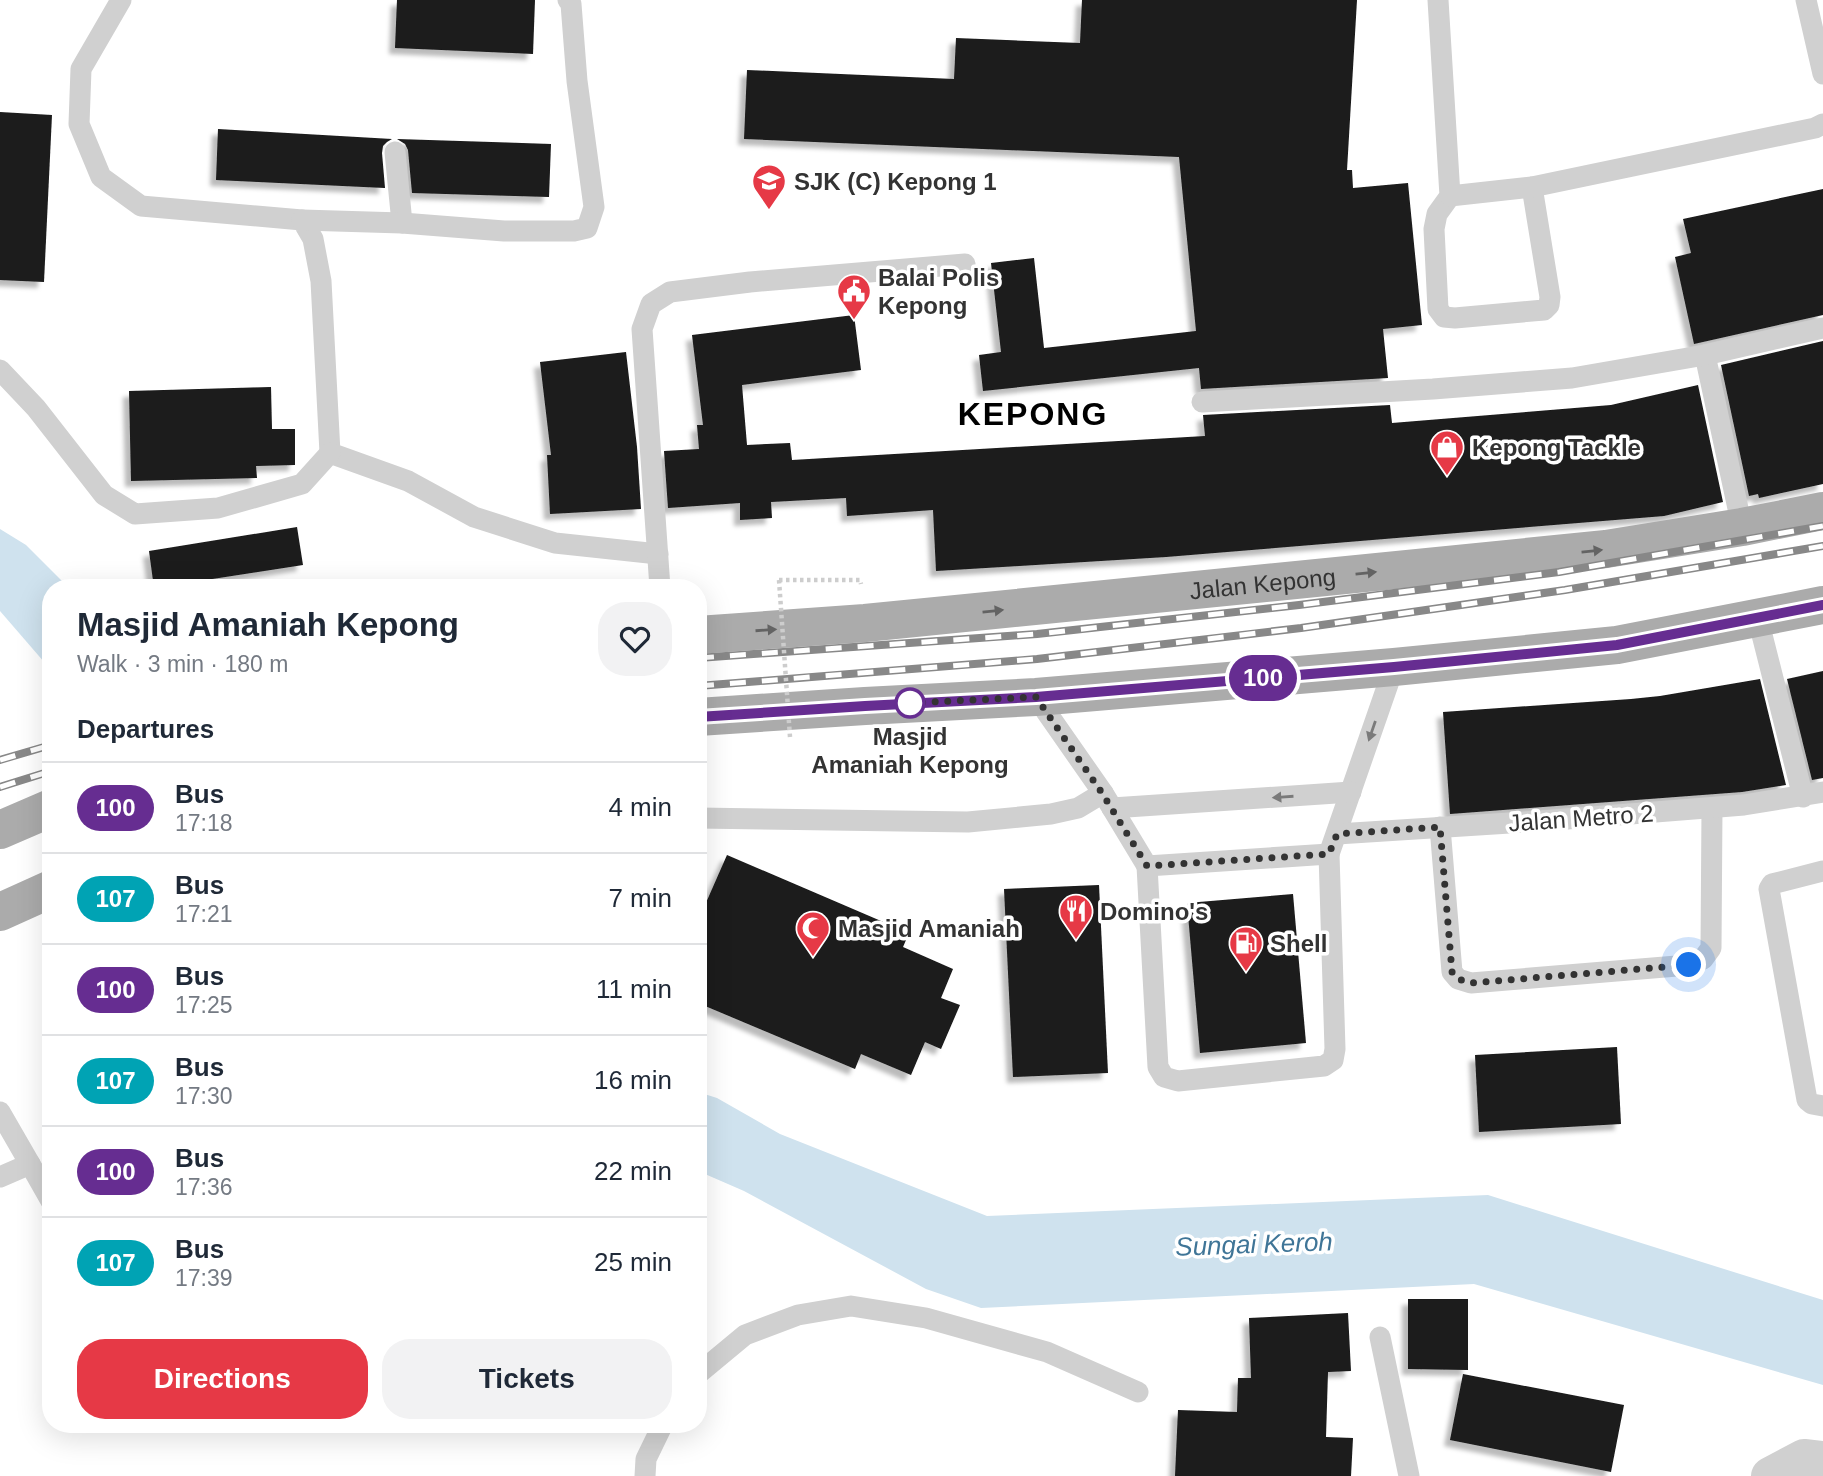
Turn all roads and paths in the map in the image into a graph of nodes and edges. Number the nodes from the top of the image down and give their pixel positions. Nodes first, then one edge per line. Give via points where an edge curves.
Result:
1 (121, 0) edge
2 (568, 0) edge
3 (1438, 0) edge
4 (1806, 0) edge
5 (1823, 74) edge
6 (1823, 124) edge
7 (395, 152) dead end
8 (1532, 187) junction
9 (1450, 196) junction
10 (302, 220) junction
11 (402, 223) junction
12 (965, 264) dead end
13 (1823, 328) edge
14 (1704, 355) junction
15 (0, 370) edge
16 (1202, 402) dead end
17 (330, 453) junction
18 (1823, 511) edge
19 (1742, 527) junction
20 (658, 554) junction
21 (659, 579) edge
22 (860, 580) dead end
23 (1823, 605) edge
24 (1758, 619) junction
25 (707, 634) edge
26 (1394, 667) junction
27 (1036, 697) junction
28 (707, 717) edge
29 (790, 737) dead end
30 (1351, 792) junction
31 (1813, 794) edge
32 (1107, 801) junction
33 (1712, 808) junction
34 (42, 812) edge
35 (707, 818) edge
36 (5, 827) edge
37 (1440, 827) junction
38 (1337, 834) junction
39 (1329, 854) junction
40 (1147, 866) junction
41 (1823, 871) edge
42 (1823, 1106) edge
43 (0, 1112) edge
44 (30, 1164) junction
45 (0, 1177) edge
46 (42, 1185) edge
47 (1380, 1337) dead end
48 (707, 1367) edge
49 (1138, 1392) dead end
50 (659, 1433) edge
51 (1823, 1461) edge
52 (645, 1476) edge
53 (1409, 1476) edge
54 (1770, 1476) edge

1 - 10 lane via 81,69 79,124 101,177 141,206
2 - 11 lane via 594,207 587,228 504,231
3 - 9 lane
4 - 5 lane
6 - 8 lane
7 - 11 lane
8 - 9 lane
8 - 9 lane via 1550,297 1544,310 1444,317 1438,309 1434,229 1437,214
10 - 11 lane
10 - 17 lane via 313,239 321,281
12 - 20 lane via 670,292 651,304 642,329
13 - 14 lane
14 - 16 lane via 1572,378
14 - 19 lane
15 - 17 lane via 104,495 135,514 219,508 302,484
17 - 20 lane via 408,481 474,517 555,543
18 - 19 main road, Jalan Kepong
25 -> 19 main road, Jalan Kepong via 865,623 1606,549
20 - 21 lane
22 - 29 path, bridge via 779,580
23 - 24 main road
24 - 26 main road via 1617,645
24 - 31 lane
26 - 27 main road
26 -> 30 lane
27 - 28 main road
27 - 32 lane
30 -> 32 lane
30 - 38 lane
31 - 33 lane, Jalan Metro 2
32 - 35 lane via 1051,814 968,822
32 - 40 lane
33 - 37 lane, Jalan Metro 2
33 - 37 lane via 1711,948 1703,959 1689,965 1471,983 1452,972
34 - 36 main road
37 - 38 lane, Jalan Metro 2
38 - 39 lane
39 - 40 lane
39 - 40 lane via 1333,1060 1324,1066 1178,1081 1164,1077 1158,1067
41 - 42 lane via 1772,884 1769,889 1807,1100
43 - 44 lane
44 - 45 lane
44 - 46 lane
47 - 53 lane
48 - 49 lane via 745,1335 798,1315 851,1306 926,1318 1047,1352
50 - 52 lane via 646,1460
51 - 54 street via 1804,1458

